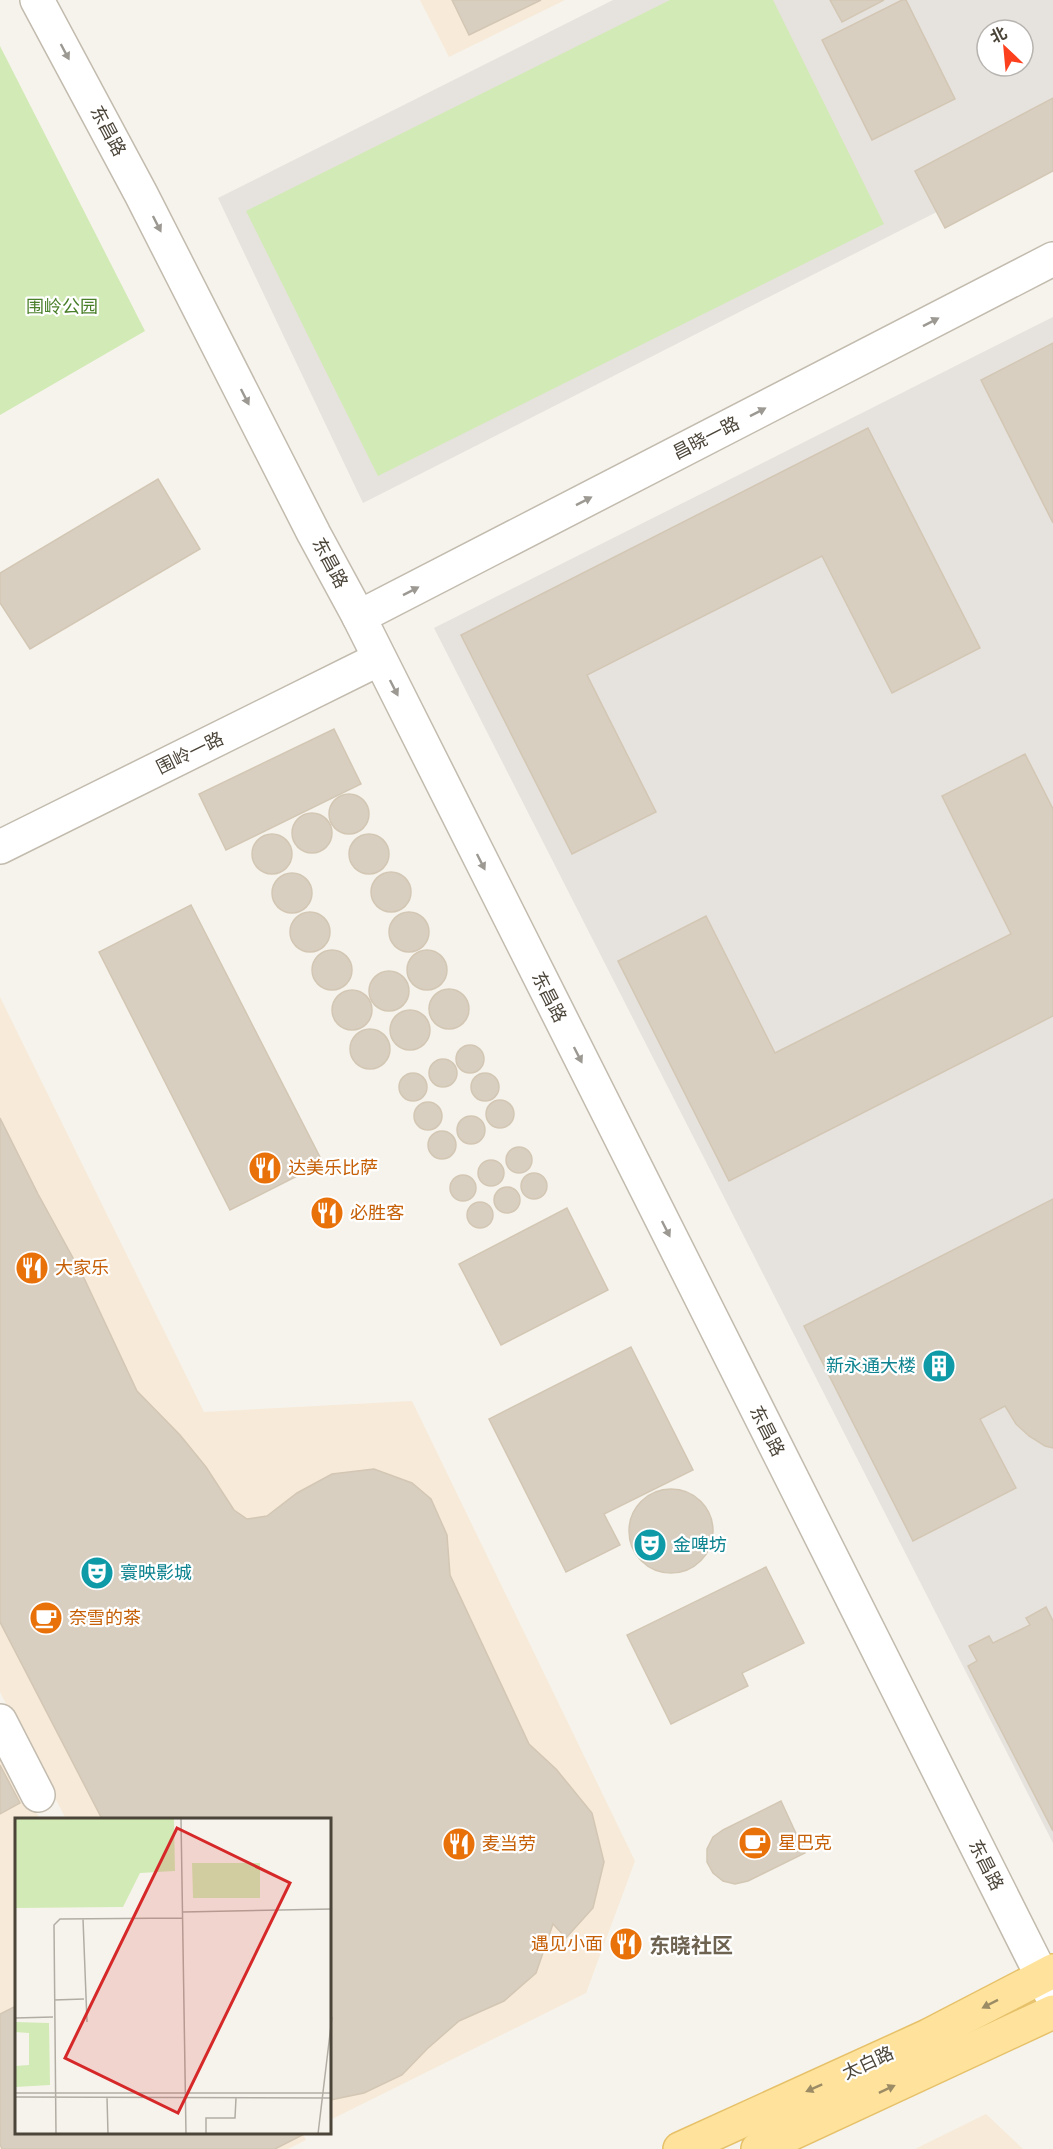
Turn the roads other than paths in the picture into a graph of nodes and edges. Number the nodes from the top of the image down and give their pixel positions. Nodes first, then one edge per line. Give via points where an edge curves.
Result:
1 (37, 0) edge
2 (1053, 259) edge
3 (359, 617) junction
4 (379, 659) junction
5 (0, 847) edge
6 (0, 1721) edge
7 (38, 1795) dead end
8 (1049, 1982) edge
9 (1053, 2012) edge
10 (680, 2149) edge
11 (758, 2149) edge

1 -> 3 street, 东昌路
3 -> 2 street, 昌晓一路
3 - 4 street, 东昌路
4 - 5 street, 围岭一路
4 -> 8 street, 东昌路
6 - 7 street
8 -> 10 main road, 太白路
11 -> 9 main road, 太白路

